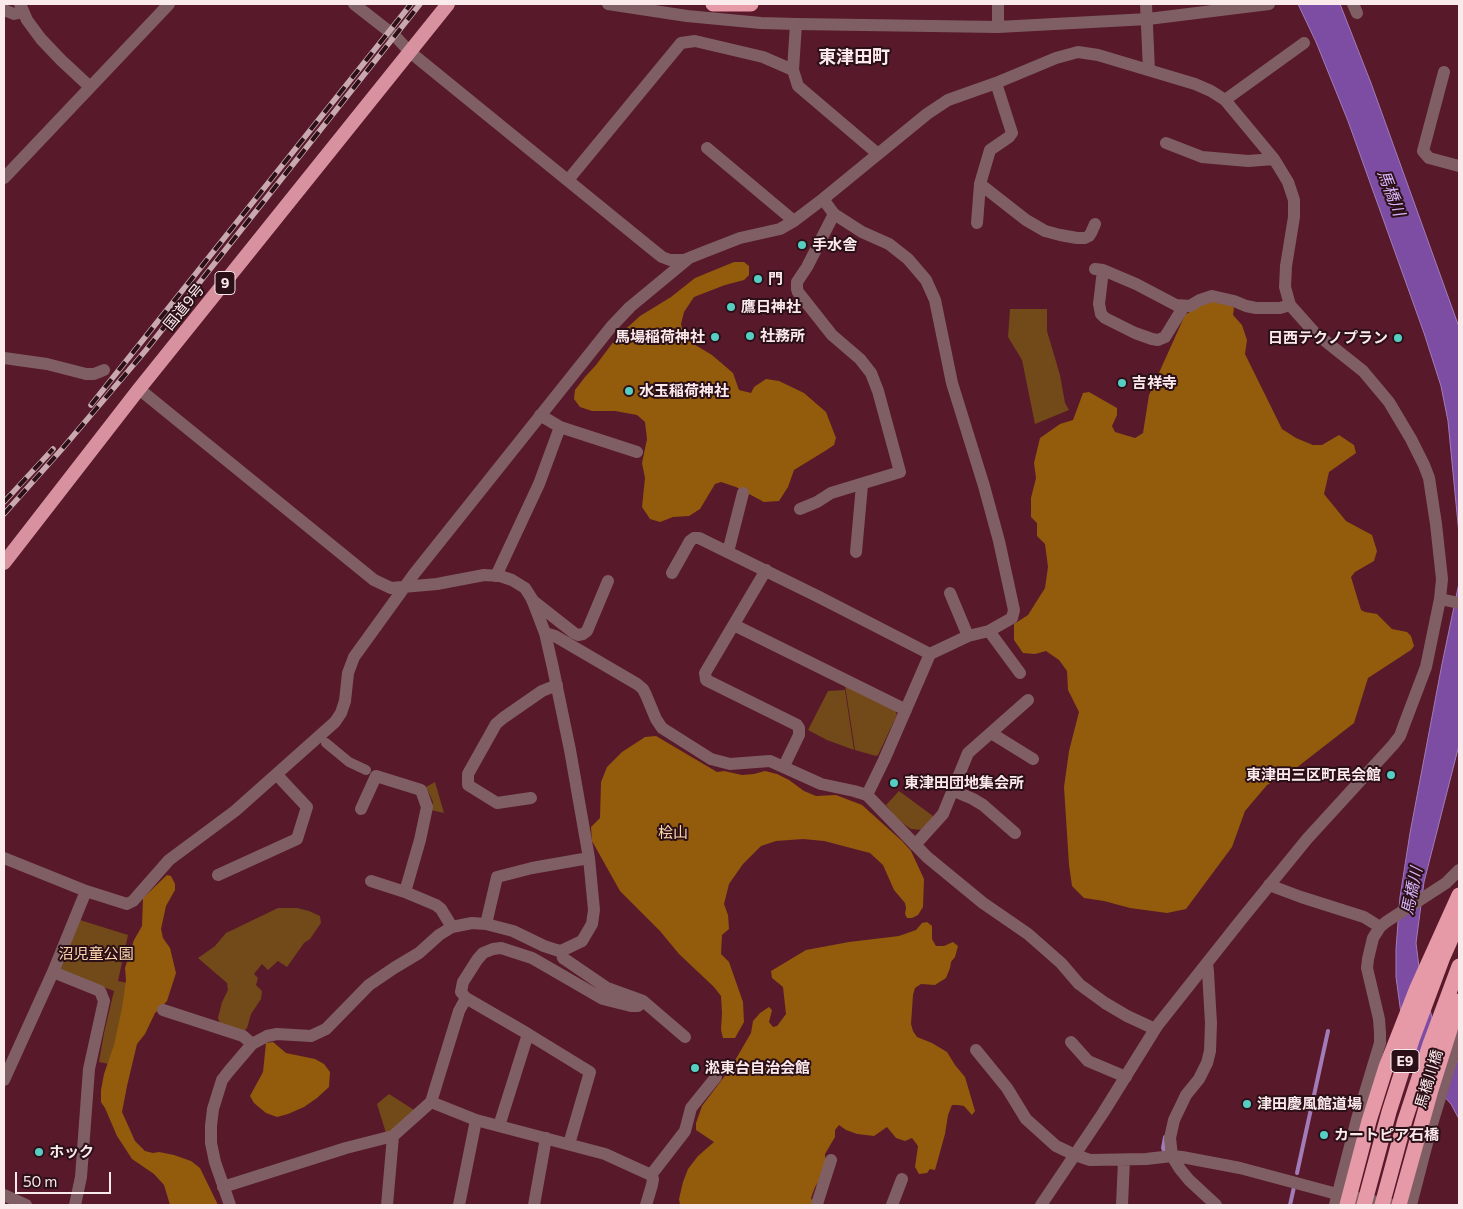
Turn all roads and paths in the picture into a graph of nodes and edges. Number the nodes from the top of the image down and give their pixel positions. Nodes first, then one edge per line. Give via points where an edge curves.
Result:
1 (169, 4) edge
2 (354, 4) edge
3 (448, 4) edge
4 (608, 4) edge
5 (713, 4) edge
6 (751, 4) edge
7 (998, 4) edge
8 (1146, 4) edge
9 (1269, 4) edge
10 (21, 8) edge
11 (4, 10) edge
12 (1148, 19) junction
13 (796, 24) junction
14 (998, 27) junction
15 (1304, 43) dead end
16 (410, 52) junction
17 (793, 70) junction
18 (1149, 70) junction
19 (1444, 72) dead end
20 (996, 83) junction
21 (90, 87) junction
22 (1225, 100) junction
23 (1166, 143) dead end
24 (706, 148) dead end
25 (878, 154) junction
26 (1274, 159) junction
27 (1459, 166) edge
28 (4, 178) edge
29 (568, 180) junction
30 (980, 184) junction
31 (823, 199) junction
32 (834, 214) junction
33 (794, 221) junction
34 (977, 222) dead end
35 (1095, 224) dead end
36 (688, 259) junction
37 (1290, 305) junction
38 (1184, 306) junction
39 (4, 358) edge
40 (104, 370) dead end
41 (140, 389) junction
42 (540, 415) junction
43 (560, 427) junction
44 (637, 452) dead end
45 (862, 485) junction
46 (743, 493) dead end
47 (800, 508) dead end
48 (728, 552) junction
49 (856, 552) dead end
50 (6, 556) edge
51 (766, 570) junction
52 (672, 574) dead end
53 (496, 576) junction
54 (608, 581) dead end
55 (404, 587) junction
56 (950, 593) dead end
57 (532, 600) junction
58 (1449, 601) edge
59 (734, 624) junction
60 (989, 631) junction
61 (544, 634) junction
62 (968, 636) junction
63 (930, 654) junction
64 (1020, 673) dead end
65 (557, 685) junction
66 (1028, 700) dead end
67 (906, 710) junction
68 (991, 733) junction
69 (326, 743) dead end
70 (1033, 759) dead end
71 (784, 766) junction
72 (371, 773) junction
73 (277, 775) junction
74 (952, 790) junction
75 (867, 795) junction
76 (530, 798) dead end
77 (361, 809) dead end
78 (1016, 832) dead end
79 (915, 845) junction
80 (589, 858) junction
81 (5, 862) edge
82 (1459, 870) edge
83 (218, 875) dead end
84 (371, 881) dead end
85 (1270, 885) junction
86 (86, 891) junction
87 (404, 892) junction
88 (1459, 895) edge
89 (1459, 921) edge
90 (486, 924) junction
91 (1383, 924) junction
92 (452, 927) junction
93 (561, 951) junction
94 (1207, 964) junction
95 (1459, 966) edge
96 (53, 972) junction
97 (466, 998) junction
98 (643, 1001) junction
99 (1459, 1001) edge
100 (163, 1010) dead end
101 (1155, 1029) junction
102 (528, 1034) junction
103 (1459, 1035) edge
104 (685, 1037) dead end
105 (1071, 1042) dead end
106 (252, 1044) junction
107 (976, 1050) dead end
108 (716, 1077) dead end
109 (1126, 1077) junction
110 (4, 1080) edge
111 (431, 1102) junction
112 (476, 1120) junction
113 (499, 1126) junction
114 (392, 1136) junction
115 (546, 1138) junction
116 (569, 1144) junction
117 (1075, 1155) junction
118 (1168, 1156) junction
119 (831, 1160) dead end
120 (1124, 1160) junction
121 (651, 1175) junction
122 (902, 1180) dead end
123 (223, 1188) junction
124 (4, 1195) edge
125 (1339, 1201) edge
126 (818, 1204) edge
127 (26, 1205) edge
128 (75, 1205) edge
129 (230, 1205) edge
130 (386, 1205) edge
131 (459, 1205) edge
132 (534, 1205) edge
133 (646, 1205) edge
134 (892, 1205) edge
135 (1041, 1205) edge
136 (1122, 1205) edge
137 (1216, 1205) edge
138 (1364, 1205) edge
139 (1382, 1205) edge
140 (1391, 1205) edge
141 (1399, 1205) edge
142 (1410, 1205) edge

1 - 21 street
2 - 16 street
3 - 16 highway, 国道9号 / 9
4 - 13 street via 687,16
5 - 6 highway
7 - 14 street
8 - 12 street
9 - 12 street
10 - 11 street via 14,14
10 - 21 street via 41,39
12 - 14 street
12 - 18 street
13 - 14 street
13 - 17 street
15 - 22 street
16 - 29 street
16 - 41 highway, 国道9号 / 9
17 - 25 street via 798,86
17 - 29 street via 763,57 695,40 681,43
18 - 20 street via 1078,52
18 - 22 street via 1195,84
19 - 27 street via 1423,151 1431,159
20 - 25 street via 948,100
20 - 30 street via 1012,133 990,150
21 - 28 street
22 - 26 street
23 - 26 street via 1202,158
24 - 33 street
25 - 31 street
26 - 37 street via 1294,200 1284,287
29 - 36 street via 666,259
30 - 34 street
30 - 35 street via 1026,220 1060,236 1085,238
31 - 32 street
31 - 33 street
32 - 45 street via 796,286 826,328 871,373 878,391 900,472
32 - 60 street via 908,259 926,280 935,300 952,383 984,486 1014,610 1012,618
33 - 36 street via 780,229 740,238
36 - 42 street via 610,327
37 - 38 street via 1262,308 1212,296
37 - 58 street via 1314,332 1363,371 1389,402 1424,465 1431,487 1442,579
38 - 38 street via 1176,305 1136,284 1099,270 1101,314 1135,333 1152,340 1164,337
39 - 40 street via 86,374
41 - 50 highway, 国道9号 / 9
41 - 55 street via 374,580 391,588
42 - 43 street
42 - 55 street
43 - 44 street
43 - 53 street via 539,484
45 - 47 street via 831,493
45 - 49 street
46 - 48 street
48 - 51 street
48 - 52 street via 694,538
51 - 59 street
51 - 63 street
53 - 55 street
53 - 57 street via 525,588
54 - 57 street via 583,634 574,633
55 - 73 street via 354,657 348,673 345,701 335,722
56 - 62 street
57 - 61 street
58 - 85 street via 1400,736
59 - 67 street
59 - 71 street via 705,673 706,680 797,725 799,735
60 - 62 street
60 - 64 street
61 - 65 street
61 - 71 street via 555,636 643,689 658,724 711,759 730,764 770,761
62 - 63 street
63 - 67 street
65 - 76 street via 542,691 496,724 468,774 468,785 497,803
65 - 80 street
66 - 68 street
67 - 75 street
68 - 70 street
68 - 74 street via 968,753
69 - 72 street via 349,762
71 - 75 street via 821,784
72 - 77 street
72 - 87 street via 422,790 427,807
73 - 83 street via 307,807 297,839
73 - 86 street via 169,860 133,901 127,904
74 - 78 street via 974,799
74 - 79 street via 943,814
75 - 79 street
79 - 101 street via 983,903 1028,934 1079,984 1105,1003
80 - 90 street via 497,877
80 - 93 street via 594,910 592,924 582,941
81 - 86 street
82 - 91 street via 1446,883
84 - 87 street
85 - 91 street
85 - 94 street
86 - 96 street
87 - 92 street via 436,904
88 - 125 highway, bridge via 1393,1049
89 - 138 highway, E9, bridge via 1412,1040
90 - 92 street
90 - 93 street via 513,931
91 - 125 street via 1373,938 1368,968 1379,1019 1380,1043 1357,1119
92 - 106 street via 369,985 326,1030 311,1036 277,1034
93 - 98 street via 563,958 607,988
94 - 101 street
94 - 118 street via 1210,1049 1199,1078 1174,1120
95 - 139 highway, E9, bridge via 1405,1120
96 - 110 street
96 - 128 street via 100,991 104,1001 89,1069 81,1177
97 - 98 street via 462,985 477,960 483,953 497,948 532,958 603,999 631,1006 638,1006
97 - 102 street
97 - 111 street via 459,1010
98 - 104 street
99 - 141 highway
100 - 106 street via 244,1036
101 - 109 street
102 - 113 street
102 - 116 street via 590,1072
103 - 142 street, 馬橋川橋
105 - 109 street via 1088,1061
106 - 123 street via 222,1080 213,1109 211,1143
107 - 117 street via 1007,1088 1026,1119 1056,1146
108 - 121 street via 691,1108 685,1131
109 - 117 street
111 - 112 street
111 - 114 street
112 - 113 street
112 - 131 street
113 - 115 street
114 - 123 street
114 - 130 street
115 - 116 street
115 - 132 street
116 - 121 street via 605,1154
117 - 120 street via 1090,1160
117 - 135 street
118 - 120 street
118 - 125 street via 1240,1168
118 - 137 street
119 - 126 street
120 - 136 street
121 - 133 street via 652,1185
122 - 134 street
123 - 129 street
124 - 127 street
125 - 140 street

